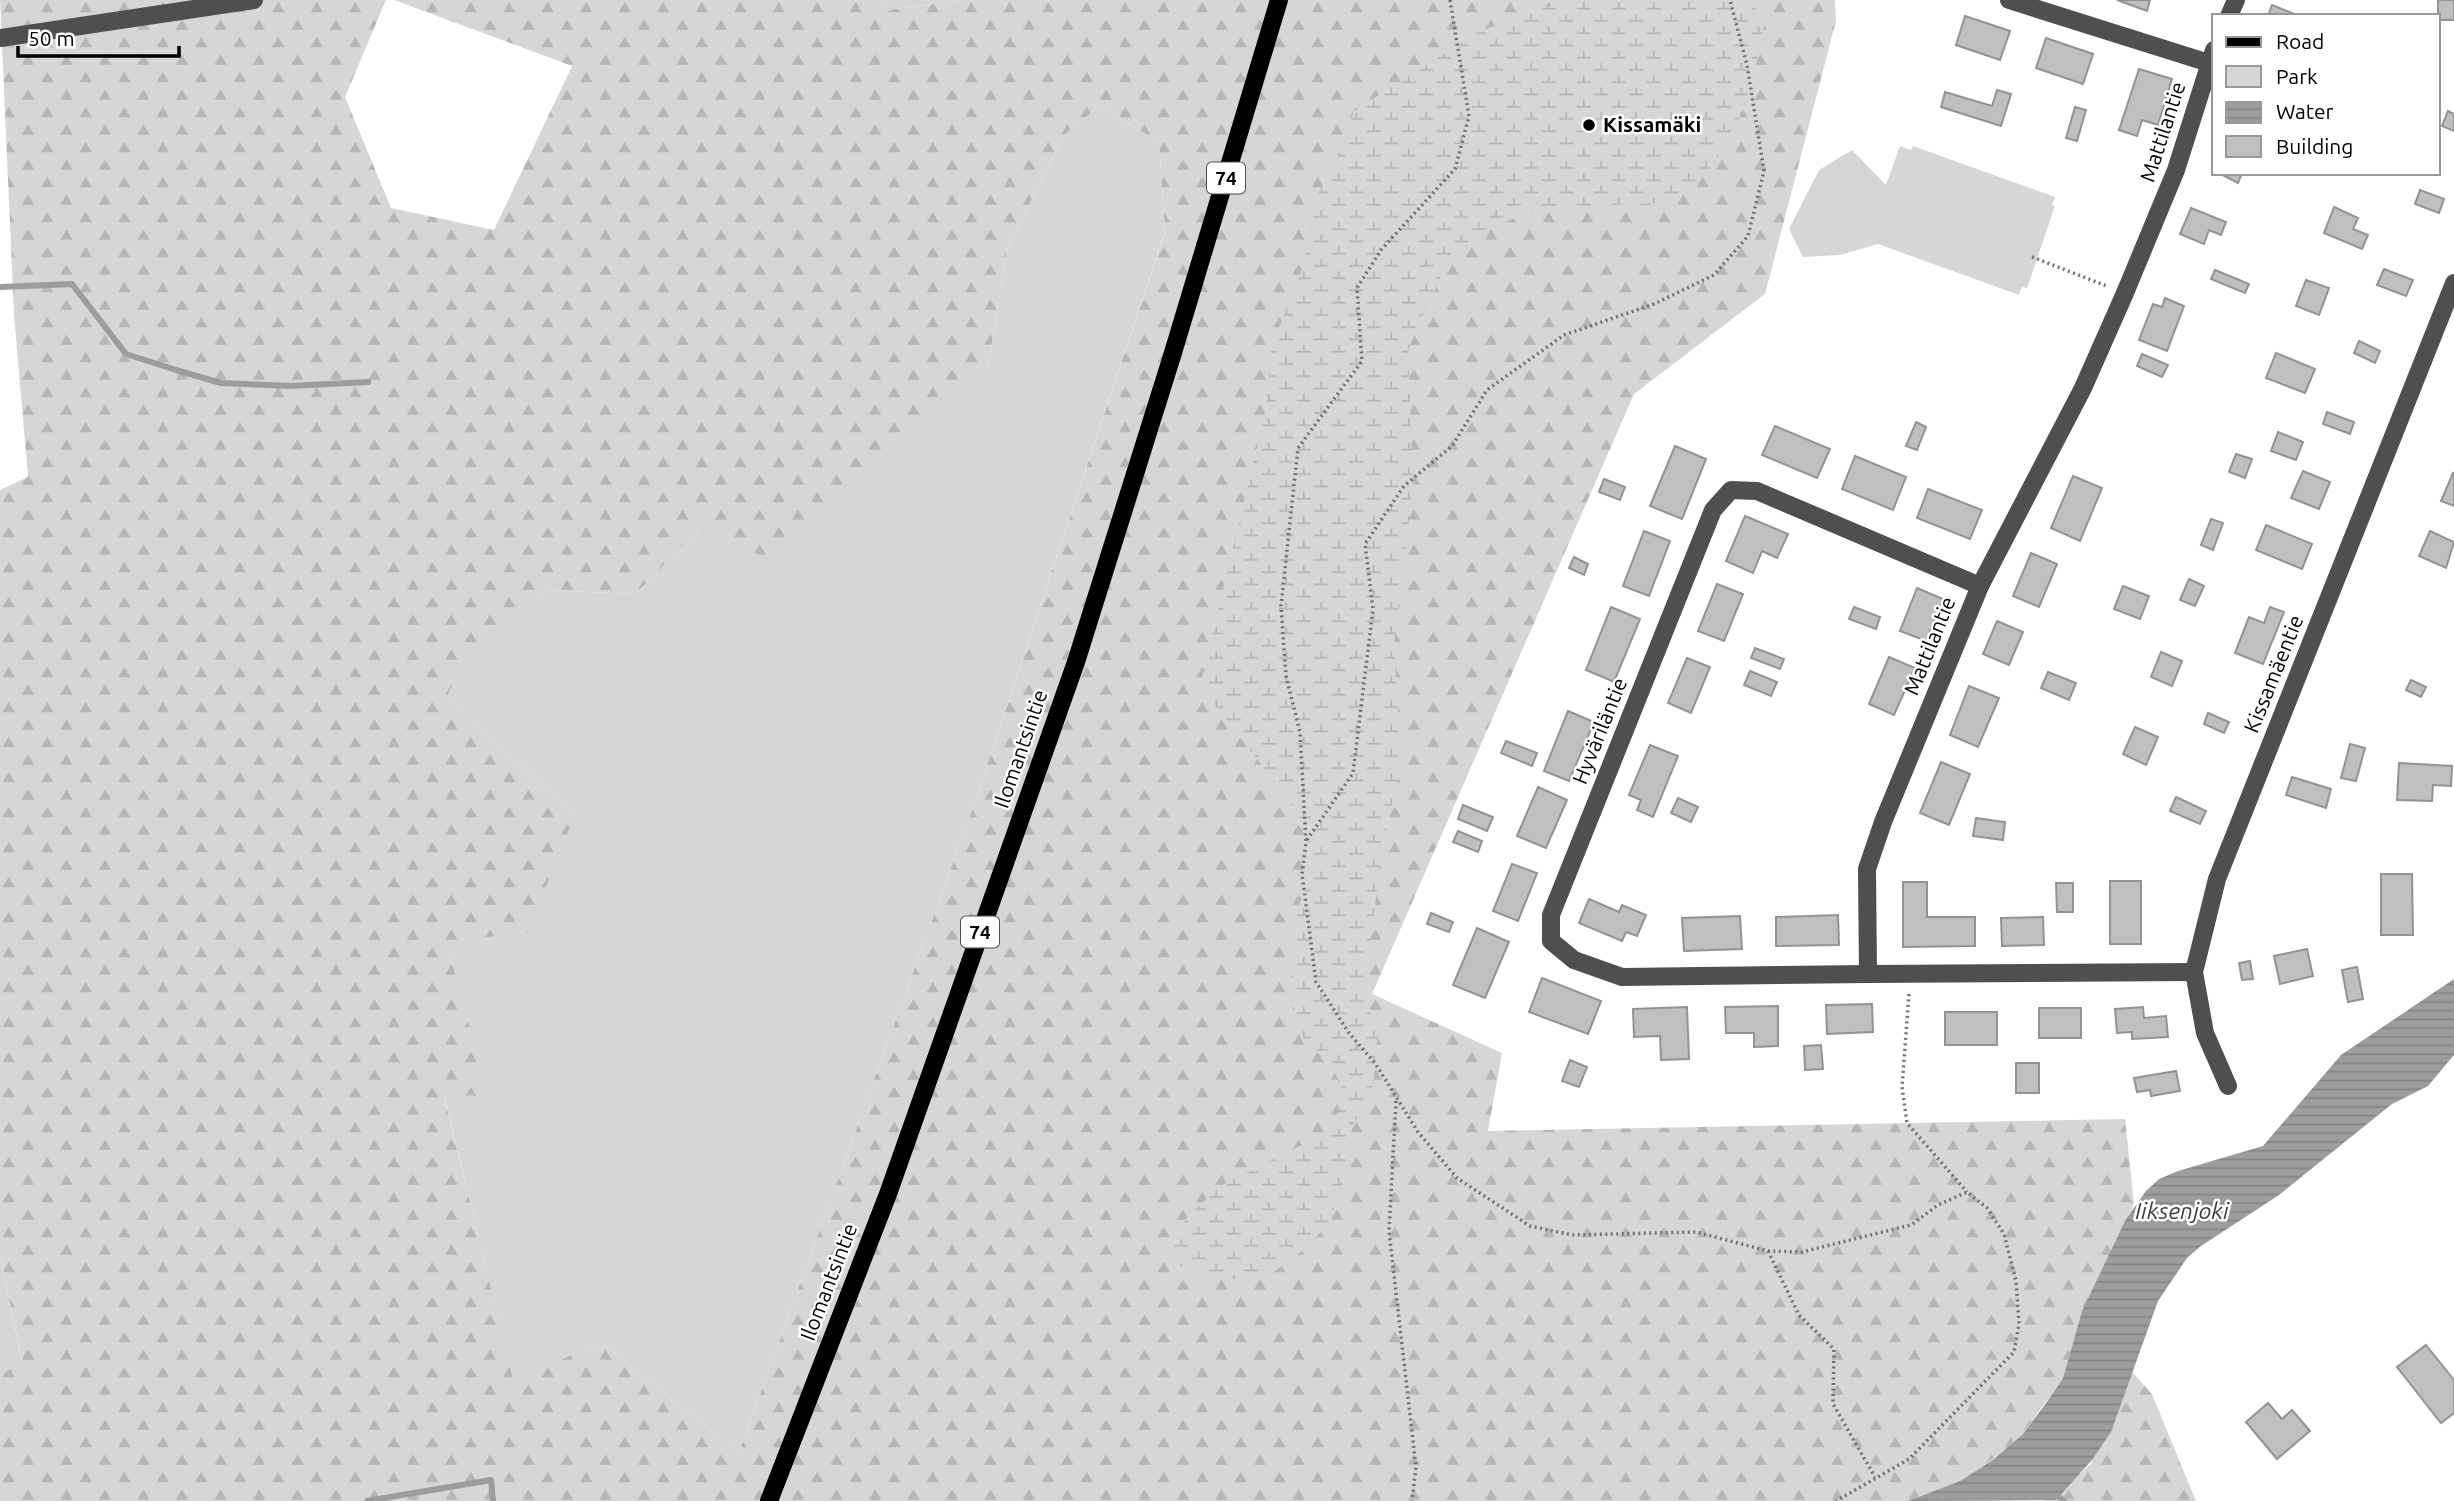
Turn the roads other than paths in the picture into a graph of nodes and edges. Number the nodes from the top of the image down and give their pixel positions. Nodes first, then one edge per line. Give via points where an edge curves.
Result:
1 (254, 0) edge
2 (1279, 0) edge
3 (2009, 0) edge
4 (0, 38) edge
5 (2212, 57) edge
6 (2454, 285) edge
7 (1980, 586) junction
8 (2194, 972) junction
9 (1868, 974) junction
10 (2228, 1086) dead end
11 (769, 1501) edge

1 - 4 street
2 - 11 main road, Ilomantsintie / 74 via 1076,662 888,1194
3 - 5 street
5 - 7 street, Mattilantie via 2176,170 2125,293 2083,388
6 - 8 street, Kissamäentie via 2217,879
7 - 9 street, Mattilantie via 1867,869
7 - 9 street, Hyväriläntie via 1757,491 1731,491 1713,510 1551,915 1551,941 1574,960 1622,977
8 - 9 street
8 - 10 street, Kissamäentie via 2205,1033

